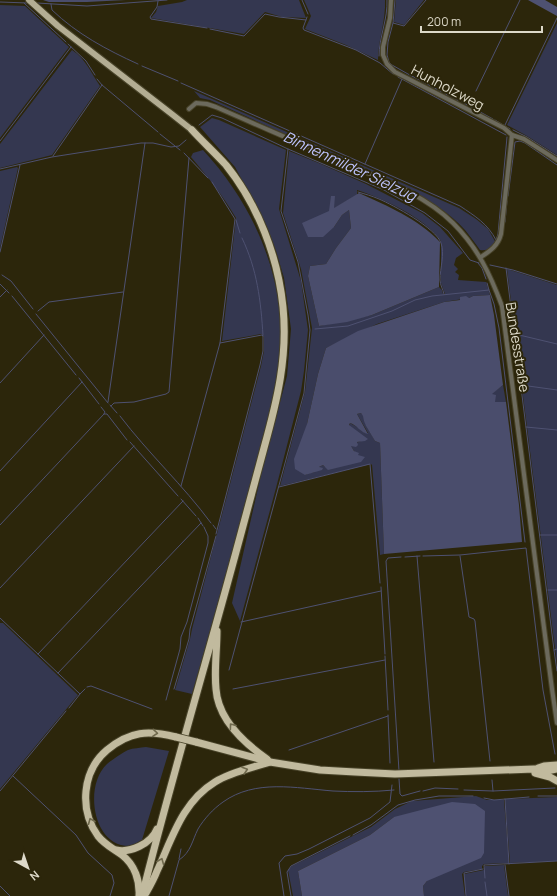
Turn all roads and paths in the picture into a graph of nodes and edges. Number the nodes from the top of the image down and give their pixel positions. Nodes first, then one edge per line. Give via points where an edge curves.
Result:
1 (29, 0) edge
2 (391, 0) edge
3 (190, 109) dead end
4 (192, 130) joint
5 (512, 135) junction
6 (557, 160) edge
7 (480, 257) junction
8 (217, 623) junction
9 (557, 723) edge
10 (270, 762) junction
11 (557, 765) edge
12 (534, 769) junction
13 (515, 770) junction
14 (557, 770) edge
15 (557, 781) edge
16 (163, 810) junction
17 (115, 850) junction
18 (139, 896) edge
19 (143, 896) edge

1 - 4 main road via 58,26
2 - 5 street, Hunholzweg via 390,18 383,47 383,55 390,67 504,128
3 - 7 street, Bundesstraße via 196,103 216,107 413,194 436,208 452,222
4 - 8 highway via 226,166 242,188 258,218 280,285 284,324 282,374 274,413
5 - 6 street, Hunholzweg via 524,139
5 - 7 street via 501,234 495,247
7 - 9 street, Bundesstraße via 491,276 502,306
10 -> 8 highway via 230,725 220,708 216,689
8 - 16 highway
10 - 13 highway via 320,770 376,773
17 -> 10 highway, bridge via 97,835 89,818 86,788 98,759 122,740 143,733 160,734
19 -> 10 highway via 177,824 196,798 221,778
11 - 12 highway
12 - 13 highway
12 - 14 highway
13 - 15 highway via 550,777
16 - 17 highway via 155,834 148,840 127,851
16 - 19 highway
17 - 18 highway via 127,859 134,870 138,880

